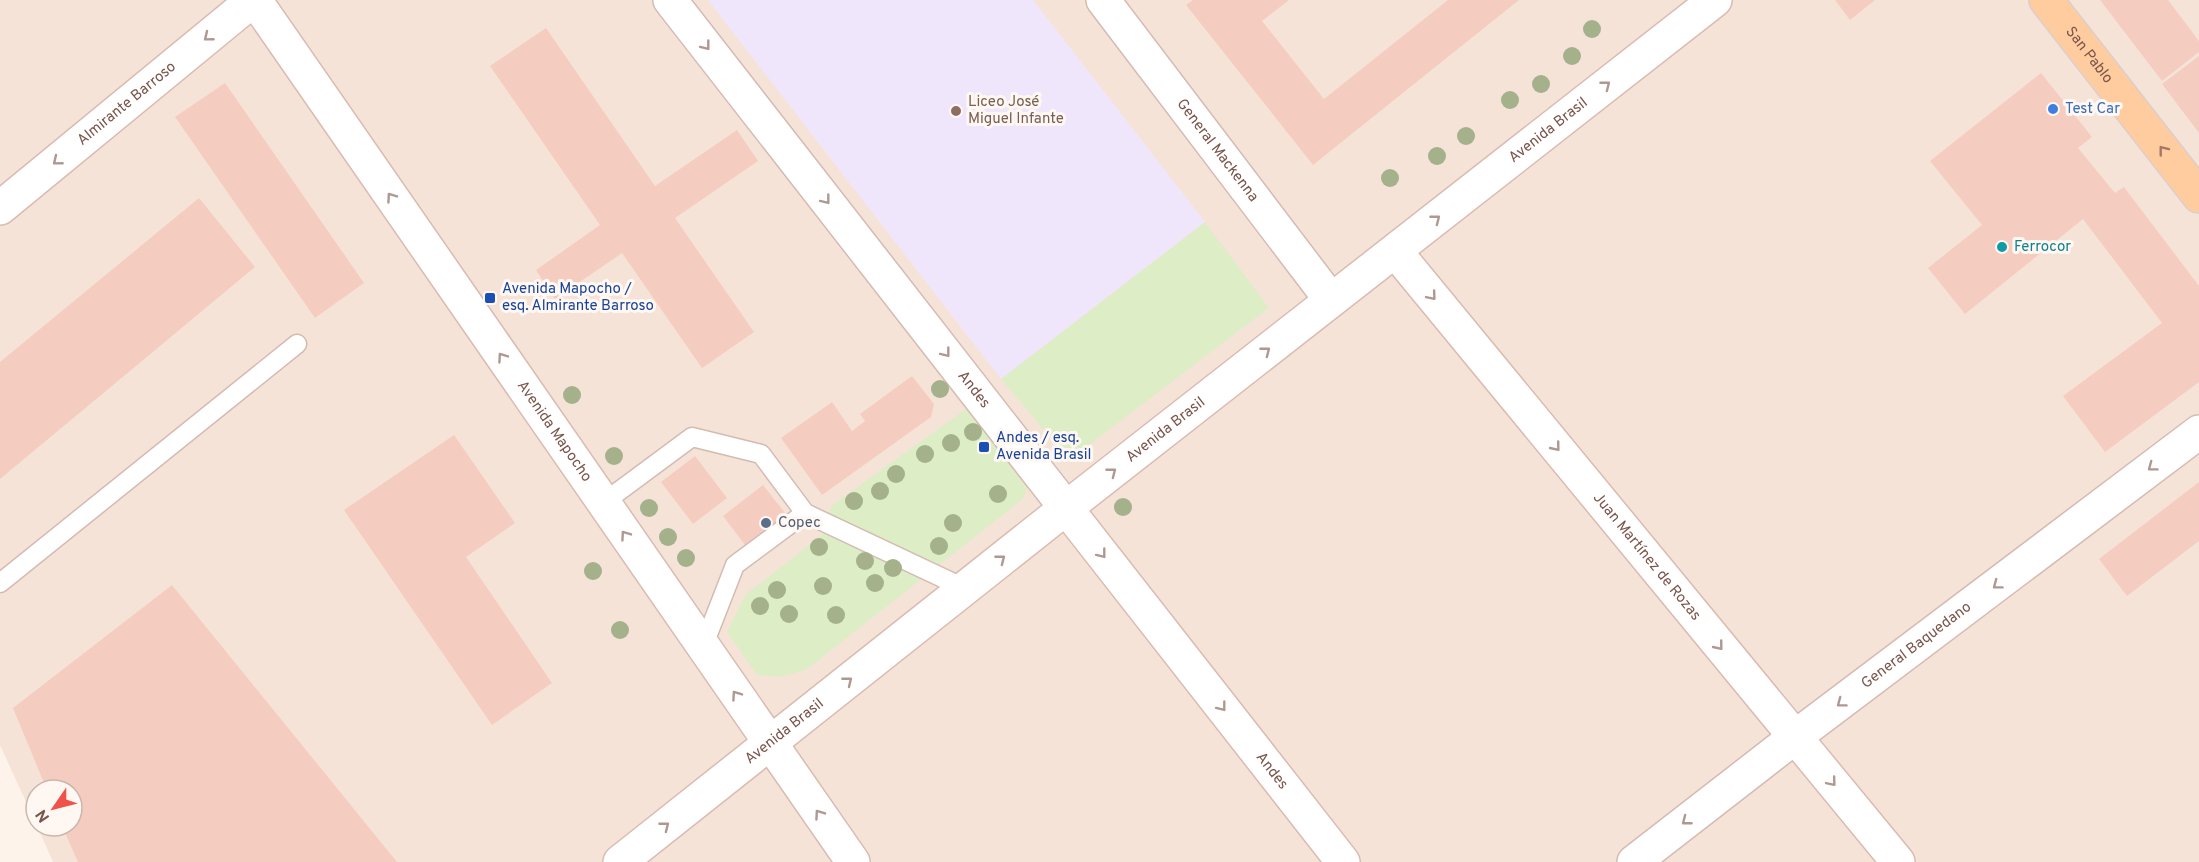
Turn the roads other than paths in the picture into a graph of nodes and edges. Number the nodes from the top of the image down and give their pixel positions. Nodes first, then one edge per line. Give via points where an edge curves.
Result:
1 (254, 0) edge
2 (669, 0) edge
3 (1103, 0) edge
4 (1715, 0) edge
5 (2046, 0) edge
6 (2199, 196) edge
7 (0, 208) edge
8 (1395, 251) junction
9 (1331, 300) junction
10 (297, 344) dead end
11 (2199, 432) edge
12 (603, 503) junction
13 (1066, 508) junction
14 (805, 513) junction
15 (0, 583) edge
16 (964, 588) junction
17 (703, 647) junction
18 (1795, 737) junction
19 (769, 743) junction
20 (620, 862) edge
21 (853, 862) edge
22 (1343, 862) edge
23 (1634, 862) edge
24 (1898, 862) edge

1 -> 7 street, Almirante Barroso
12 -> 1 street, Avenida Mapocho
2 -> 13 street, Andes
3 - 9 street, General Mackenna
8 -> 4 street, Avenida Brasil
6 -> 5 main road, San Pablo
8 - 9 street, Avenida Brasil
8 -> 18 street, Juan Martínez de Rozas
13 -> 9 street, Avenida Brasil
10 - 15 lane
11 -> 18 street, General Baquedano
12 - 14 lane via 692,437 761,454
17 -> 12 street, Avenida Mapocho
16 -> 13 street, Avenida Brasil
13 -> 22 street, Andes
14 - 16 lane
14 - 17 lane via 735,564
19 -> 16 street, Avenida Brasil
19 -> 17 street, Avenida Mapocho
18 -> 23 street, General Baquedano
18 -> 24 street, Juan Martínez de Rozas
20 -> 19 street, Avenida Brasil
21 -> 19 street, Avenida Mapocho

